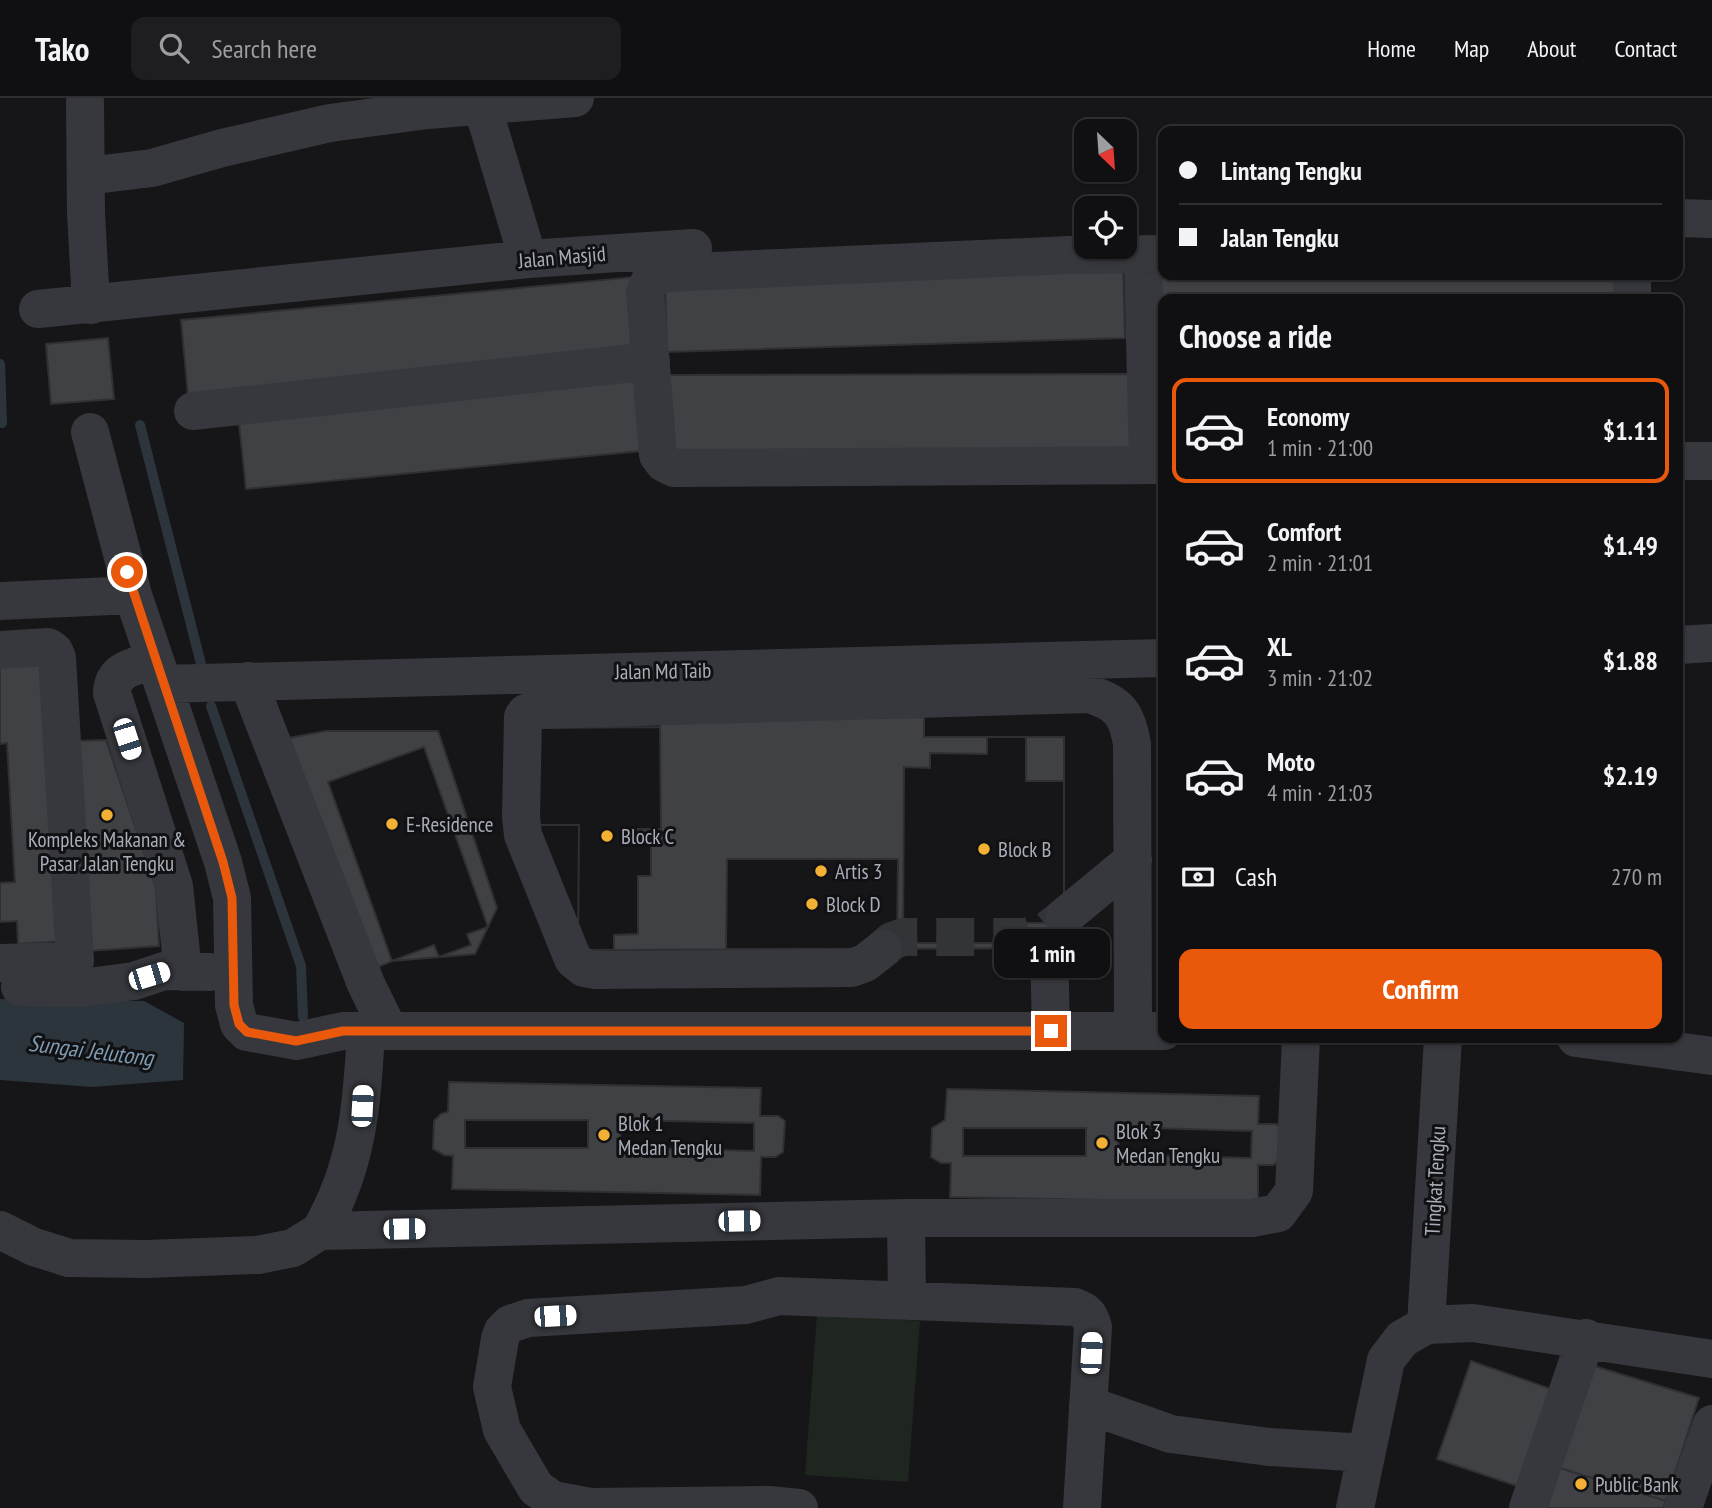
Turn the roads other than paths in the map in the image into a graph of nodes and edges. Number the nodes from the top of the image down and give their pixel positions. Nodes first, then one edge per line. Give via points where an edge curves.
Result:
1 (575, 98) edge
2 (85, 102) dead end
3 (482, 105) junction
4 (87, 176) junction
5 (1683, 218) edge
6 (1712, 219) edge
7 (1074, 231) edge
8 (1149, 241) edge
9 (528, 259) junction
10 (91, 304) junction
11 (38, 309) dead end
12 (651, 361) junction
13 (193, 411) dead end
14 (90, 432) dead end
15 (1683, 461) edge
16 (1712, 461) edge
17 (1156, 465) edge
18 (133, 595) junction
19 (0, 601) edge
20 (1712, 643) edge
21 (1683, 645) edge
22 (0, 650) edge
23 (1158, 658) edge
24 (159, 672) junction
25 (248, 681) junction
26 (205, 815) junction
27 (157, 832) junction
28 (1133, 860) junction
29 (883, 949) tunnel mouth
30 (75, 961) junction
31 (0, 962) edge
32 (183, 972) junction
33 (233, 973) junction
34 (110, 984) junction
35 (0, 987) edge
36 (377, 1031) junction
37 (1051, 1031) junction
38 (1148, 1031) edge
39 (1301, 1043) edge
40 (1443, 1043) edge
41 (1614, 1043) edge
42 (1712, 1056) edge
43 (906, 1217) junction
44 (0, 1230) edge
45 (320, 1231) junction
46 (17, 1250) edge
47 (907, 1299) junction
48 (1426, 1325) junction
49 (1586, 1338) junction
50 (1712, 1359) edge
51 (1088, 1405) junction
52 (1712, 1424) edge
53 (1366, 1453) junction
54 (590, 1507) edge
55 (799, 1508) edge
56 (1082, 1508) edge
57 (1355, 1508) edge
58 (1528, 1508) edge
59 (1683, 1508) edge

1 - 3 street
2 - 4 street
3 - 4 street via 330,123 152,168
3 - 9 street
4 - 10 street
5 - 6 street
7 - 9 street, Jalan Masjid
8 - 12 street via 1070,256 652,276 645,292
8 - 17 street
9 - 10 street, Jalan Masjid
10 - 11 street, Jalan Masjid
12 - 13 street
12 - 17 street via 658,455 674,468
14 - 18 street
15 - 16 street
18 - 19 street
18 - 24 street
20 - 21 street
22 - 30 street via 48,647 57,658
23 - 25 street, Jalan Md Taib
24 - 25 street, Jalan Md Taib
24 - 26 street
24 - 27 street, Jalan Md Taib via 118,673 112,682
25 - 36 street via 366,984
26 - 27 street
26 - 33 street via 232,898
27 - 32 street via 174,886
28 - 29 street via 1130,729 1108,700 1089,694 536,710 523,717 523,835 573,959 584,968 851,968
28 - 37 street via 1056,932
28 - 38 street
30 - 31 street
30 - 34 street via 88,962
32 - 33 street
32 - 34 street via 164,971
33 - 36 street via 234,1005 239,1024 247,1032 296,1041 343,1031
34 - 35 street
36 - 37 street
36 - 45 street via 347,1174
37 - 38 street
39 - 43 street via 1294,1191 1278,1213 1252,1218
40 - 48 street, Tingkat Tengku
41 - 42 street
43 - 45 street
43 - 47 street
44 - 46 street
45 - 46 street via 293,1248 258,1255 69,1258
47 - 51 street via 1084,1310 1093,1327
47 - 54 street via 779,1296 746,1305 528,1318 510,1324 500,1339 492,1387 502,1430 536,1488 553,1500
48 - 49 street via 1474,1323
48 - 53 street via 1402,1339 1386,1360
49 - 50 street
49 - 58 street
51 - 53 street via 1171,1434
51 - 56 street
52 - 59 street
53 - 57 street
54 - 55 street

